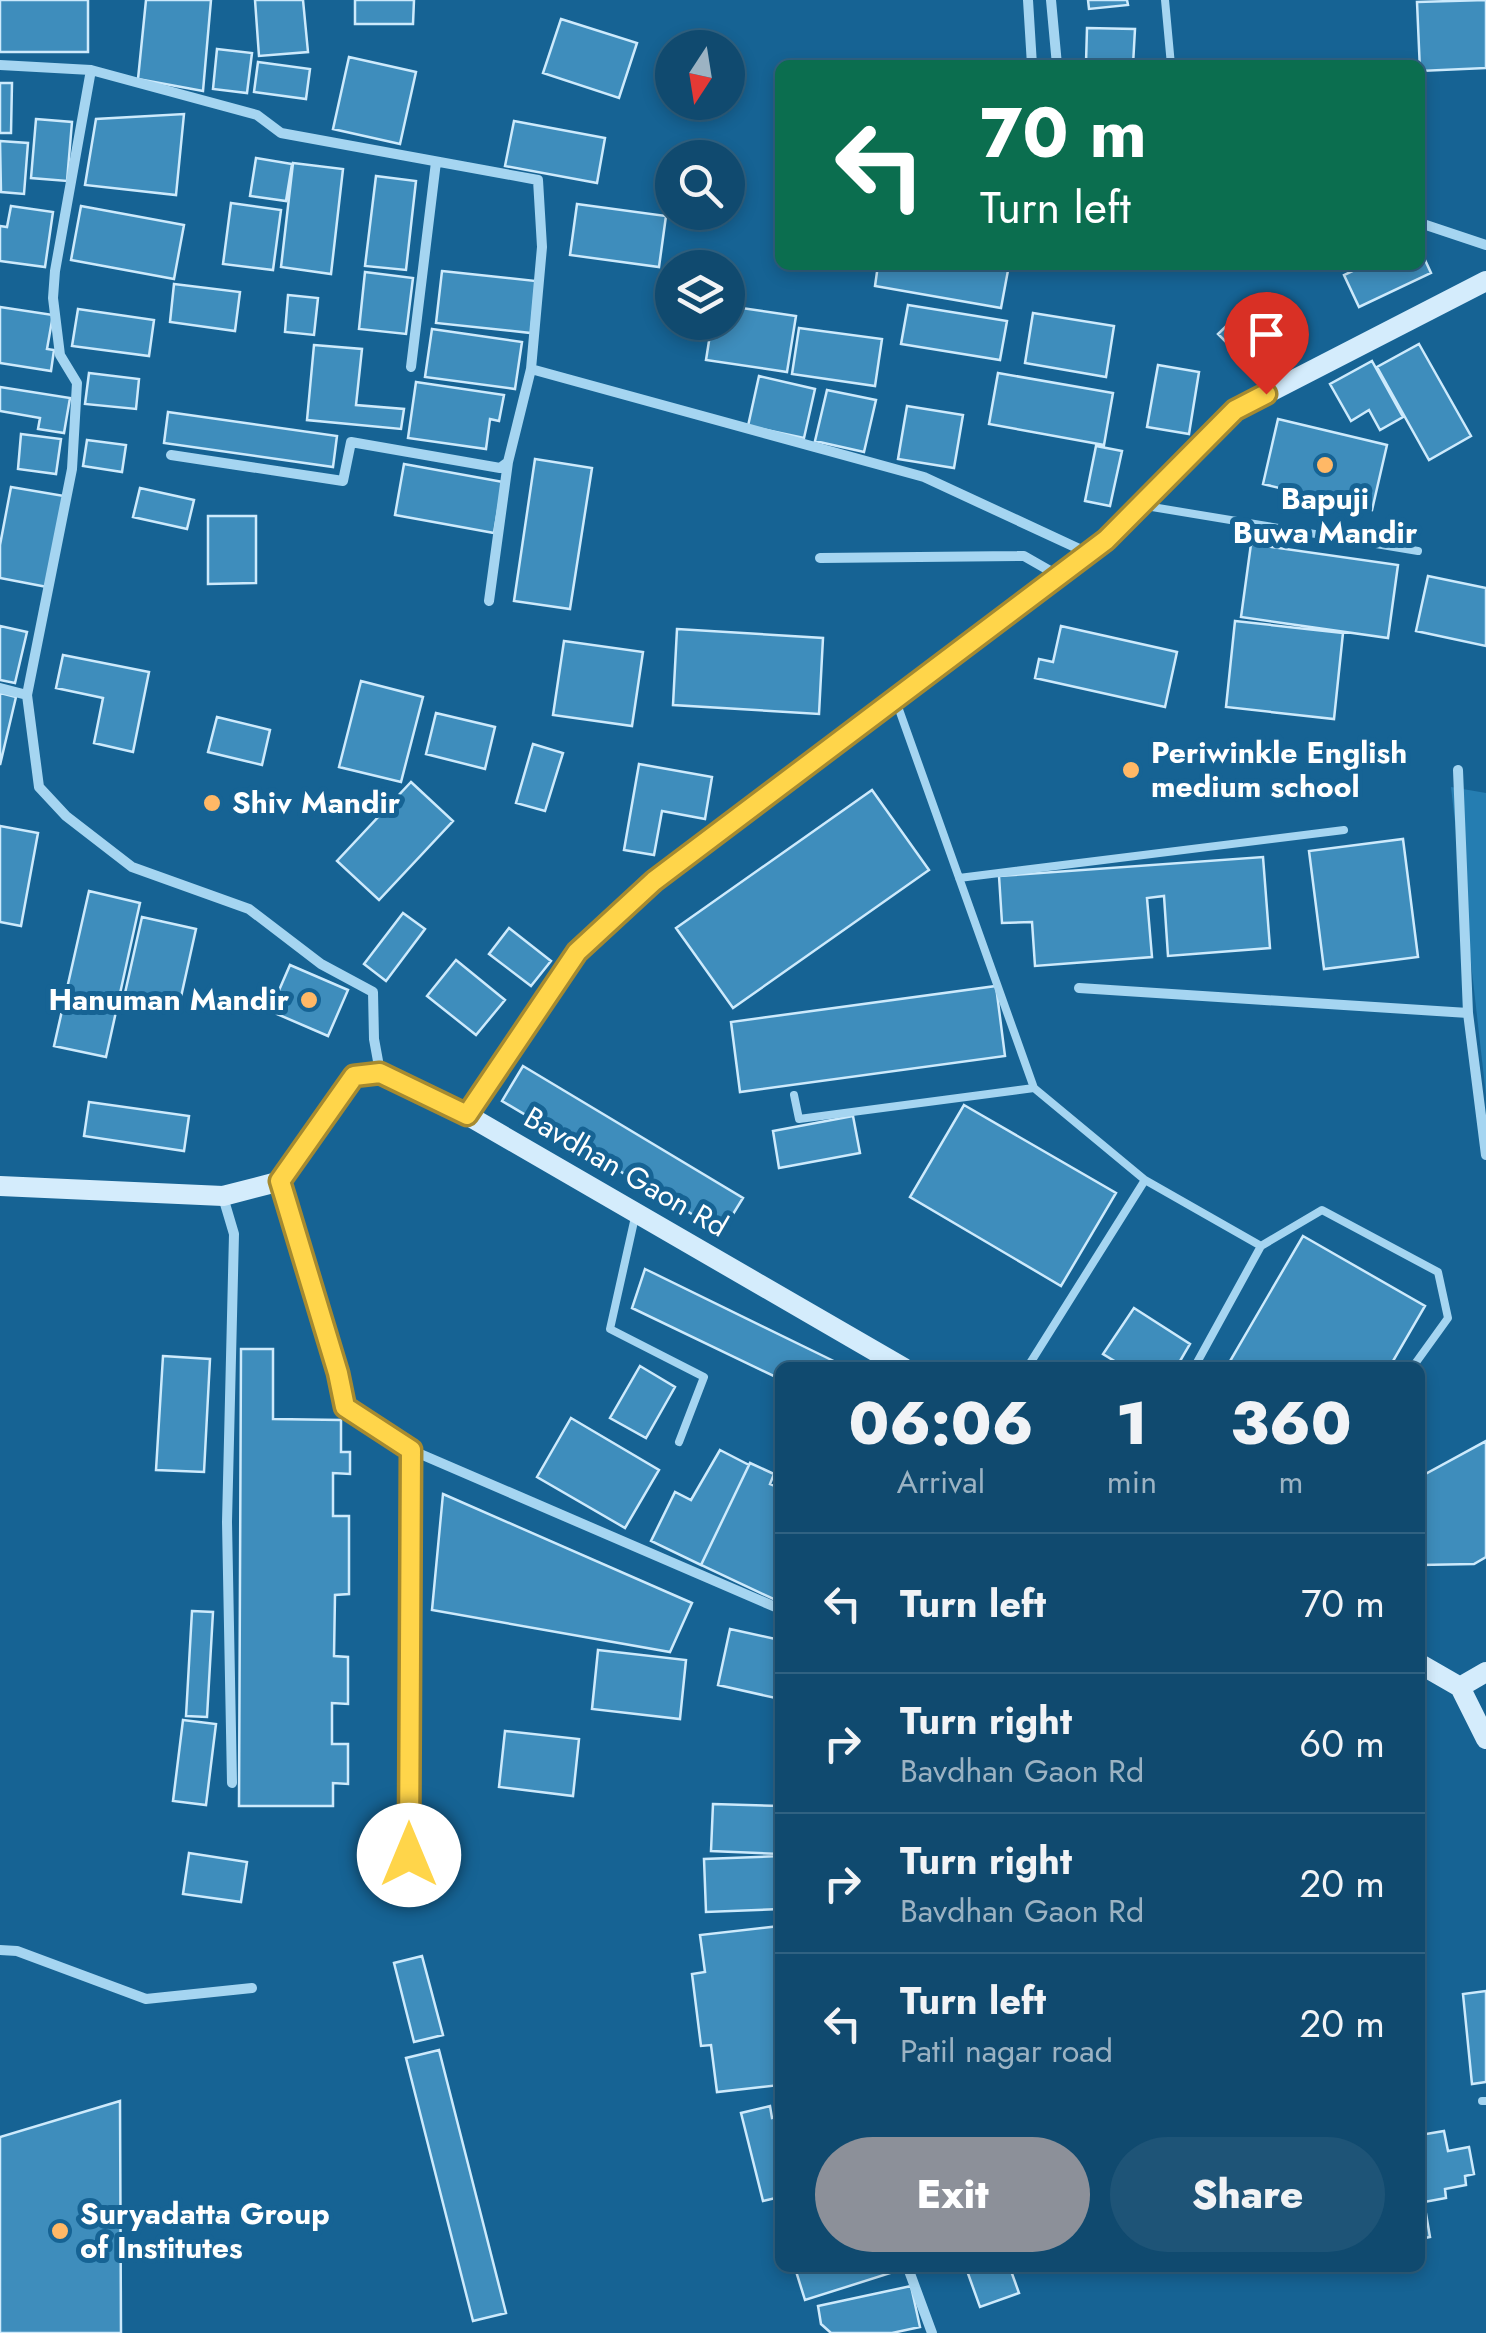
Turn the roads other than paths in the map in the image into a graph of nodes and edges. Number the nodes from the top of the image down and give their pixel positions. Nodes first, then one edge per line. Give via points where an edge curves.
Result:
1 (1028, 0) edge
2 (1050, 0) edge
3 (1165, 0) edge
4 (1032, 60) edge
5 (1056, 60) edge
6 (1171, 60) edge
7 (0, 66) edge
8 (91, 70) junction
9 (436, 162) junction
10 (1425, 226) edge
11 (1486, 246) edge
12 (1486, 281) edge
13 (411, 367) dead end
14 (531, 368) junction
15 (171, 455) dead end
16 (508, 462) junction
17 (1142, 506) junction
18 (1418, 550) dead end
19 (1089, 554) junction
20 (820, 558) dead end
21 (1060, 576) junction
22 (489, 601) dead end
23 (0, 688) edge
24 (28, 695) junction
25 (896, 699) junction
26 (1458, 770) dead end
27 (1344, 830) dead end
28 (959, 878) junction
29 (1079, 988) dead end
30 (1468, 1014) junction
31 (380, 1073) junction
32 (1034, 1088) junction
33 (794, 1095) dead end
34 (467, 1115) junction
35 (1486, 1155) edge
36 (1145, 1180) junction
37 (280, 1181) junction
38 (0, 1186) edge
39 (223, 1196) junction
40 (636, 1213) junction
41 (1261, 1246) junction
42 (894, 1362) edge
43 (1031, 1362) edge
44 (1197, 1362) edge
45 (1416, 1362) edge
46 (679, 1442) dead end
47 (411, 1450) junction
48 (775, 1608) edge
49 (1425, 1667) edge
50 (1486, 1672) edge
51 (1460, 1687) junction
52 (1486, 1739) edge
53 (232, 1783) dead end
54 (409, 1855) dead end
55 (0, 1950) edge
56 (252, 1988) dead end
57 (909, 2272) edge
58 (932, 2333) edge

1 - 4 street
2 - 5 street
3 - 6 lane
7 - 8 street
8 - 9 street via 257,115 281,133
8 - 24 street via 53,298 60,355 78,383 72,468
9 - 13 street
9 - 14 street via 538,180 542,248
10 - 11 street
12 - 17 street via 1235,410
14 - 16 street
14 - 19 street via 924,477
15 - 16 street via 343,481 351,442 500,468
16 - 22 street
17 - 18 lane
17 - 19 street
19 - 21 street
20 - 21 street via 1024,556
21 - 25 street
23 - 24 street
24 - 31 street via 39,786 66,816 132,867 249,909 321,964 373,992
25 - 28 lane
25 - 34 street via 654,881 577,952
26 - 30 street
27 - 28 lane
28 - 32 lane
29 - 30 street
30 - 35 street
31 - 34 street, Bavdhan Gaon Rd
31 - 37 street via 354,1076
32 - 33 lane via 799,1120
32 - 36 lane
34 - 40 street, Bavdhan Gaon Rd
36 - 41 lane
36 - 43 lane
37 - 39 street
37 - 47 street via 345,1407
38 - 39 street
39 - 53 street via 234,1234
40 - 42 street, Bavdhan Gaon Rd
40 - 46 lane via 610,1330 704,1377
41 - 44 lane
41 - 45 lane via 1322,1210 1438,1272 1448,1318
47 - 48 street
47 - 54 street
49 - 51 street
50 - 51 street
51 - 52 street
55 - 56 street via 146,1999
57 - 58 street

